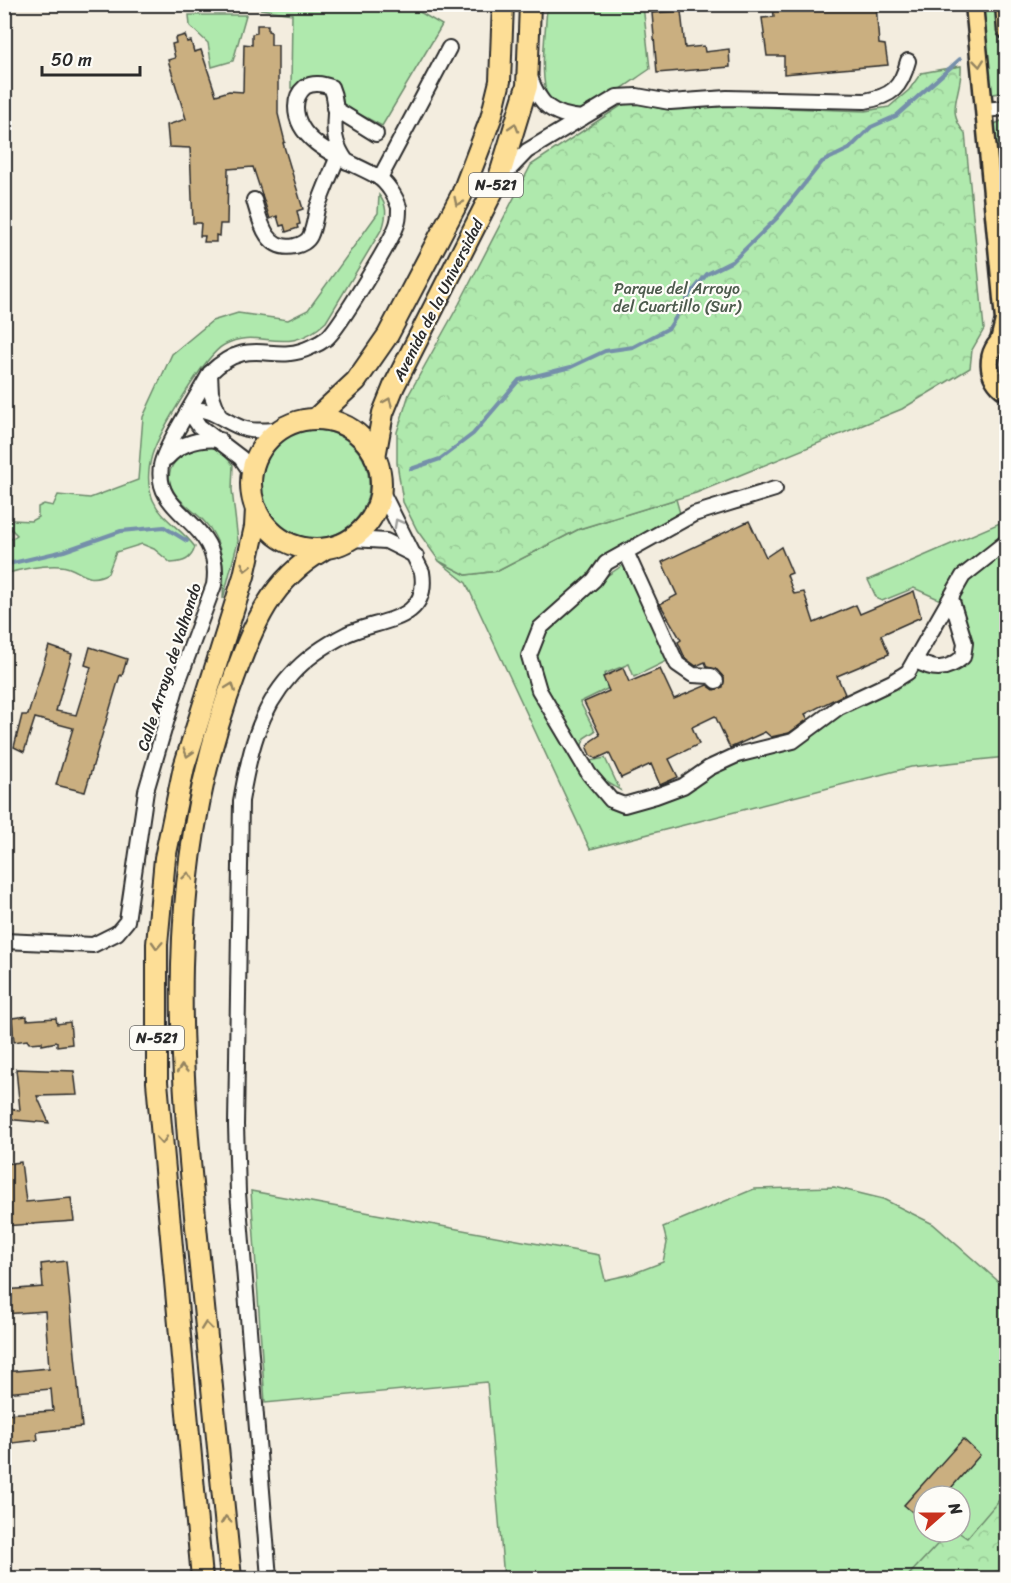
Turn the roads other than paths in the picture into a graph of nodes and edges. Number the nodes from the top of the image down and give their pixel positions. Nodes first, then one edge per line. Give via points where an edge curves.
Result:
1 (503, 4) edge
2 (530, 4) edge
3 (974, 4) edge
4 (1004, 4) edge
5 (1006, 30) edge
6 (450, 48) dead end
7 (908, 61) dead end
8 (527, 71) junction
9 (334, 108) junction
10 (1006, 108) edge
11 (984, 110) junction
12 (582, 118) junction
13 (376, 134) dead end
14 (343, 159) junction
15 (380, 178) junction
16 (498, 181) junction
17 (254, 200) dead end
18 (1003, 338) edge
19 (210, 373) junction
20 (1006, 393) edge
21 (189, 411) junction
22 (219, 414) junction
23 (315, 419) junction
24 (279, 430) junction
25 (220, 440) junction
26 (375, 457) junction
27 (161, 464) junction
28 (252, 474) junction
29 (775, 489) dead end
30 (381, 490) junction
31 (256, 509) junction
32 (353, 539) junction
33 (1006, 542) edge
34 (323, 550) junction
35 (626, 552) junction
36 (416, 556) junction
37 (951, 597) junction
38 (915, 660) junction
39 (716, 681) dead end
40 (4, 941) edge
41 (202, 1578) edge
42 (231, 1578) edge
43 (269, 1578) edge

1 -> 23 highway, Avenida de la Universidad / N-521 via 500,81 491,118 462,194 388,335 356,381
2 - 8 highway, Avenida de la Universidad / N-521
3 -> 11 main road
4 - 5 main road
6 - 15 street
7 - 12 street via 903,80 886,97 865,101 727,98 670,102 617,97
8 - 12 street via 536,94 551,110
16 -> 8 highway, Avenida de la Universidad / N-521 via 527,86
9 - 13 street
9 - 14 street via 336,147
9 - 14 street via 332,87 319,83 300,91 296,101 296,113 307,134
10 - 11 street
11 - 18 main road
12 - 16 street via 527,151
14 - 15 street
14 - 17 street via 317,209 310,237 304,242 288,246 270,241
15 - 19 street via 399,207 398,222 328,338 291,354 256,350 239,353
26 -> 16 highway, Avenida de la Universidad / N-521 via 383,413 394,386
18 - 20 main road via 990,355 990,367 993,379
19 - 21 street
19 - 22 street via 211,393
21 - 22 street via 199,408
21 - 25 street via 200,426
21 - 27 street
22 - 24 street via 247,429
23 - 24 highway, N-521
23 - 26 highway, N-521 via 347,427 367,442
24 - 28 highway, N-521 via 261,449
25 - 27 street via 203,439 188,444 173,451
25 - 28 street
26 - 30 highway, N-521
27 - 40 street, Calle Arroyo de Valhondo via 161,486 170,504 197,526 213,553 216,571 146,791 127,921 117,933 93,945
28 - 31 highway, N-521
29 - 35 street via 694,514
30 - 32 highway, N-521 via 373,518
36 -> 30 street
31 - 34 highway, N-521 via 271,531 287,543
31 -> 41 highway, N-521 via 244,576 184,767 165,858 157,944 157,1082
32 - 34 highway, N-521
32 - 36 street via 386,541
33 - 37 street via 963,576
42 -> 34 highway, N-521 via 185,1120 180,1039 184,920 197,800 218,721 248,640 278,584
35 - 38 street via 606,563 594,580 540,628 529,656 539,690 589,774 611,800 624,805 683,786 737,755 793,741 839,707 908,672
35 - 39 street via 677,664 686,672 711,676
36 - 43 street via 424,583 418,602 408,613 346,634 309,658 278,690 255,737 241,801 238,1193
37 - 38 street
37 - 38 street via 965,643 963,657 942,669

